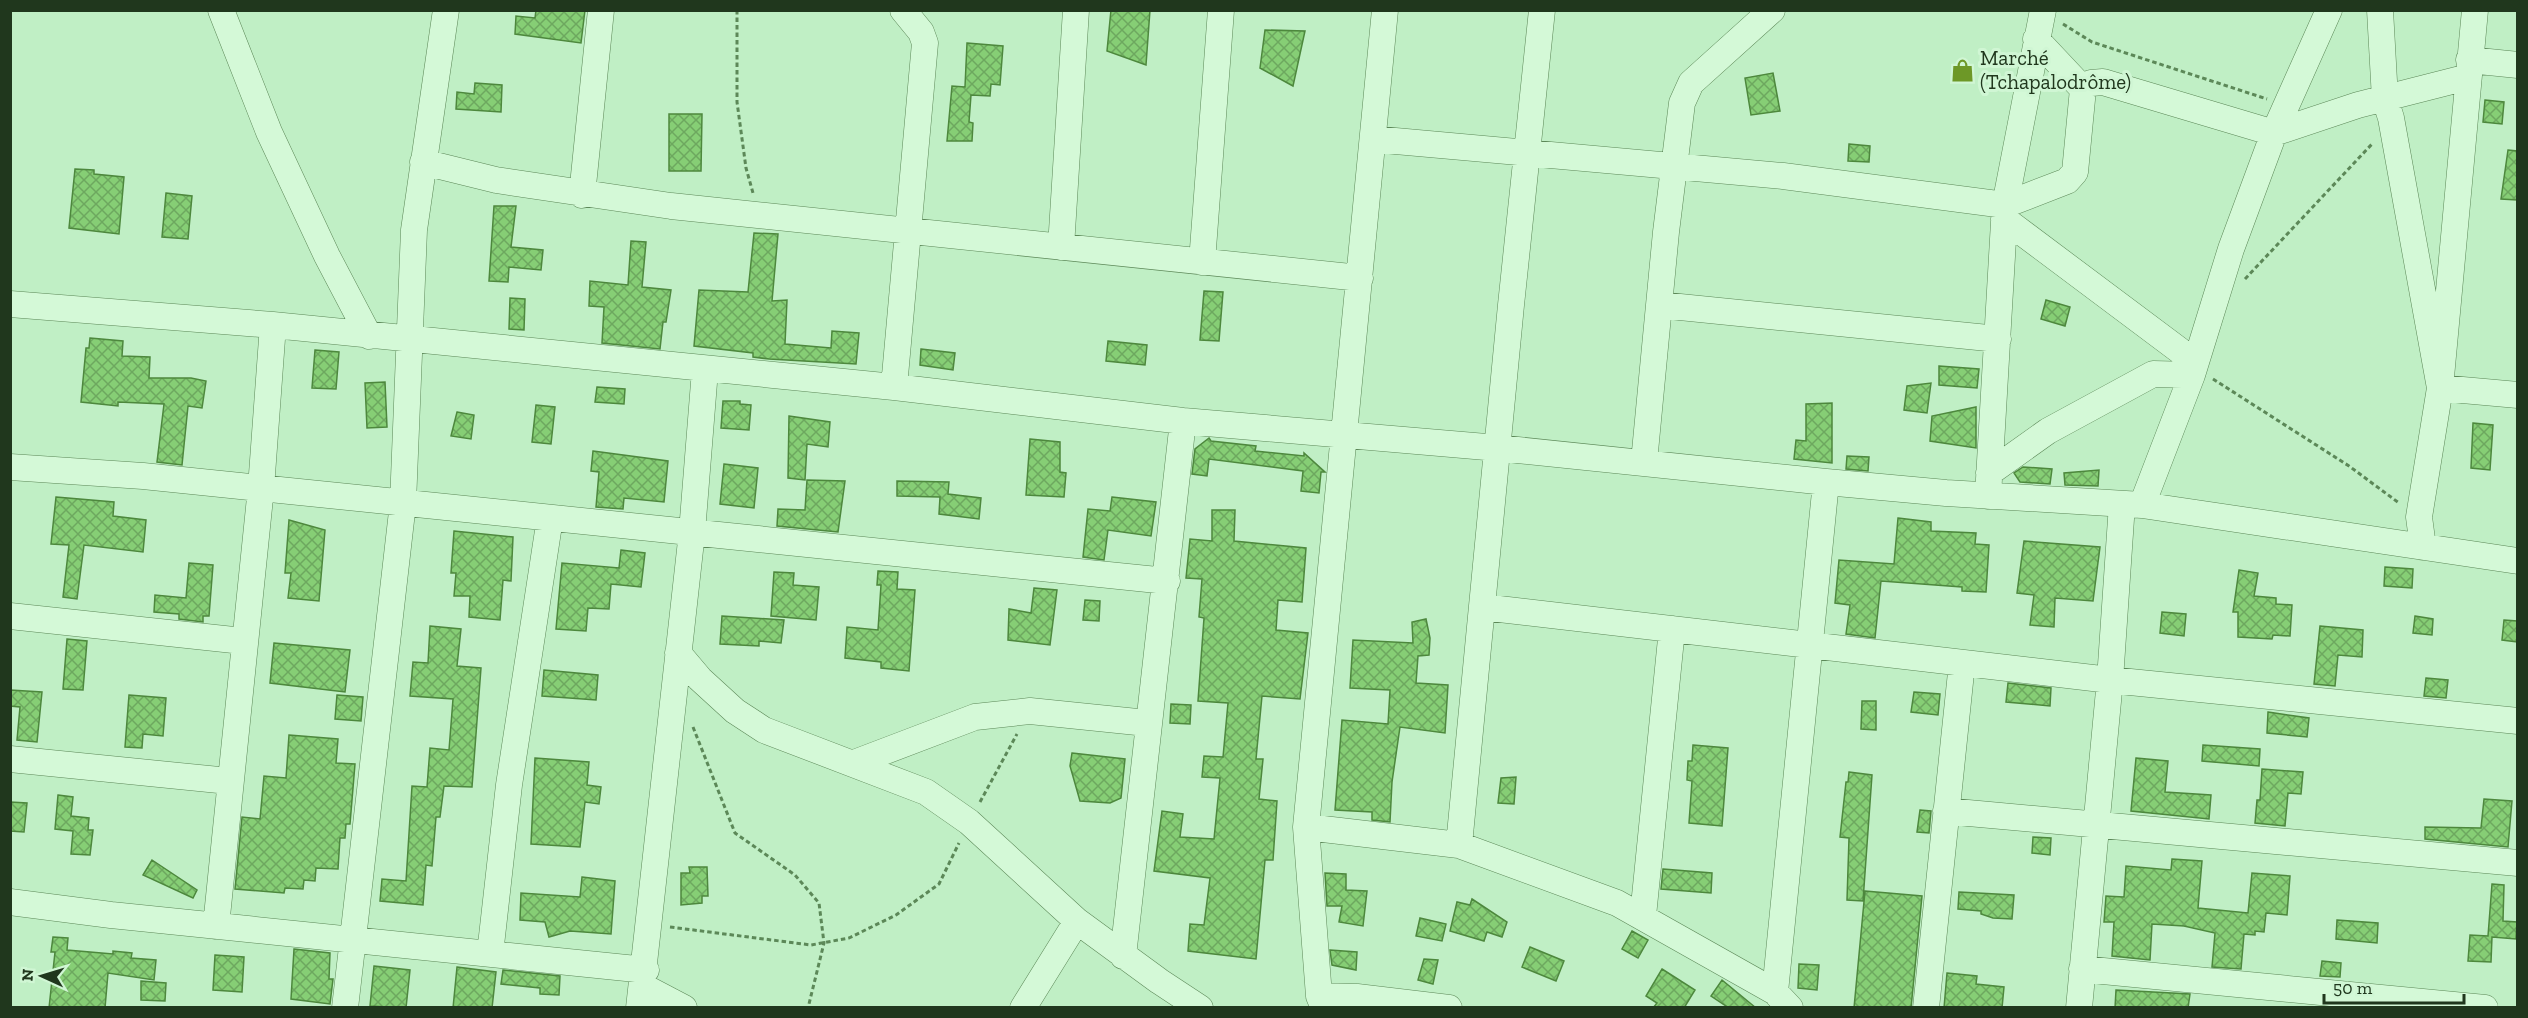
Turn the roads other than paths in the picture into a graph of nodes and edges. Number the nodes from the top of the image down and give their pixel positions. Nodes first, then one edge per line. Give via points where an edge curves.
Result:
1 (221, 10) edge
2 (446, 10) edge
3 (601, 10) edge
4 (903, 10) edge
5 (1076, 10) edge
6 (1221, 10) edge
7 (1385, 10) edge
8 (1542, 10) edge
9 (1772, 10) edge
10 (2329, 10) edge
11 (2380, 10) edge
12 (2475, 10) edge
13 (2042, 11) edge
14 (2036, 39) junction
15 (2517, 65) edge
16 (2468, 69) junction
17 (2083, 89) junction
18 (2388, 109) junction
19 (2274, 133) junction
20 (1373, 139) junction
21 (1526, 153) junction
22 (423, 162) junction
23 (1674, 165) junction
24 (582, 195) junction
25 (2004, 212) junction
26 (910, 232) junction
27 (1061, 247) junction
28 (1202, 262) junction
29 (1360, 278) junction
30 (10, 304) edge
31 (1660, 305) junction
32 (273, 326) junction
33 (369, 336) junction
34 (1998, 339) junction
35 (410, 340) junction
36 (2193, 368) junction
37 (705, 370) junction
38 (894, 387) junction
39 (2440, 388) junction
40 (2517, 395) edge
41 (1183, 421) junction
42 (1346, 436) junction
43 (1498, 448) junction
44 (1644, 462) junction
45 (10, 467) edge
46 (1826, 482) junction
47 (1989, 484) junction
48 (261, 488) junction
49 (403, 503) junction
50 (2132, 504) junction
51 (550, 518) junction
52 (692, 532) junction
53 (2423, 547) junction
54 (2517, 561) edge
55 (1167, 581) junction
56 (1482, 607) junction
57 (10, 616) edge
58 (1672, 629) junction
59 (243, 641) junction
60 (1812, 645) junction
61 (678, 653) junction
62 (1962, 663) junction
63 (2110, 680) junction
64 (2517, 722) edge
65 (1147, 723) junction
66 (10, 759) edge
67 (854, 764) junction
68 (229, 780) junction
69 (1946, 811) junction
70 (2097, 825) junction
71 (1306, 827) junction
72 (1459, 845) junction
73 (2517, 863) edge
74 (10, 902) edge
75 (1643, 915) junction
76 (1077, 921) junction
77 (216, 926) junction
78 (354, 940) junction
79 (490, 954) junction
80 (1123, 956) junction
81 (2082, 969) junction
82 (643, 988) edge
83 (1782, 1000) edge
84 (1322, 1002) edge
85 (345, 1008) edge
86 (684, 1008) edge
87 (1023, 1008) edge
88 (1200, 1008) edge
89 (1449, 1008) edge
90 (1926, 1008) edge
91 (2079, 1008) edge
92 (2485, 1008) edge

1 - 33 street via 268,132
2 - 22 street
3 - 24 street
4 - 26 street via 925,43
5 - 27 street
6 - 28 street
7 - 20 street
8 - 21 street
9 - 23 street via 1691,83 1682,103
10 - 19 street
11 - 18 street
12 - 16 street
13 - 14 street
14 - 17 street
14 - 25 street
15 - 16 street
16 - 18 street
16 - 39 street
17 - 19 street via 2091,83 2103,82
17 - 25 street via 2075,172 2067,181
18 - 19 street
18 - 39 street
19 - 36 street
20 - 21 street
20 - 29 street
21 - 23 street
21 - 43 street
22 - 24 street via 464,175
22 - 35 street via 413,249
23 - 25 street via 1783,176
23 - 31 street
24 - 26 street
25 - 34 street
25 - 36 street
26 - 27 street
26 - 38 street
27 - 28 street
28 - 29 street
29 - 42 street
30 - 32 street
31 - 34 street
31 - 44 street
32 - 33 street
32 - 48 street
33 - 35 street
34 - 47 street
35 - 37 street
35 - 49 street
36 - 47 street via 2153,374 2048,431
36 - 50 street
37 - 38 street
37 - 52 street
38 - 41 street
39 - 40 street
39 - 53 street via 2419,517
41 - 42 street
41 - 55 street
42 - 43 street
42 - 71 street
43 - 44 street
43 - 56 street
44 - 46 street
45 - 48 street
46 - 47 street
46 - 60 street
47 - 50 street
48 - 49 street
48 - 59 street
49 - 51 street
49 - 78 street
50 - 53 street
50 - 63 street
51 - 52 street
51 - 79 street via 509,785
52 - 55 street
52 - 61 street
53 - 54 street
55 - 65 street
56 - 58 street
56 - 72 street
57 - 59 street
58 - 60 street
58 - 75 street
59 - 68 street
60 - 62 street
60 - 83 street
61 - 67 street via 735,711 764,730
61 - 82 street
62 - 63 street
62 - 69 street
63 - 64 street
63 - 70 street
65 - 67 street via 1030,711 975,717
65 - 80 street
66 - 68 street
67 - 76 street via 926,792 969,822
68 - 77 street
69 - 70 street
69 - 90 street
70 - 73 street
70 - 81 street
71 - 72 street
71 - 84 street
72 - 75 street
74 - 77 street
75 - 83 street
76 - 80 street
76 - 87 street
77 - 78 street
78 - 79 street
78 - 85 street
79 - 82 street
80 - 88 street
81 - 91 street
81 - 92 street
82 - 86 street
84 - 89 street via 1357,997

